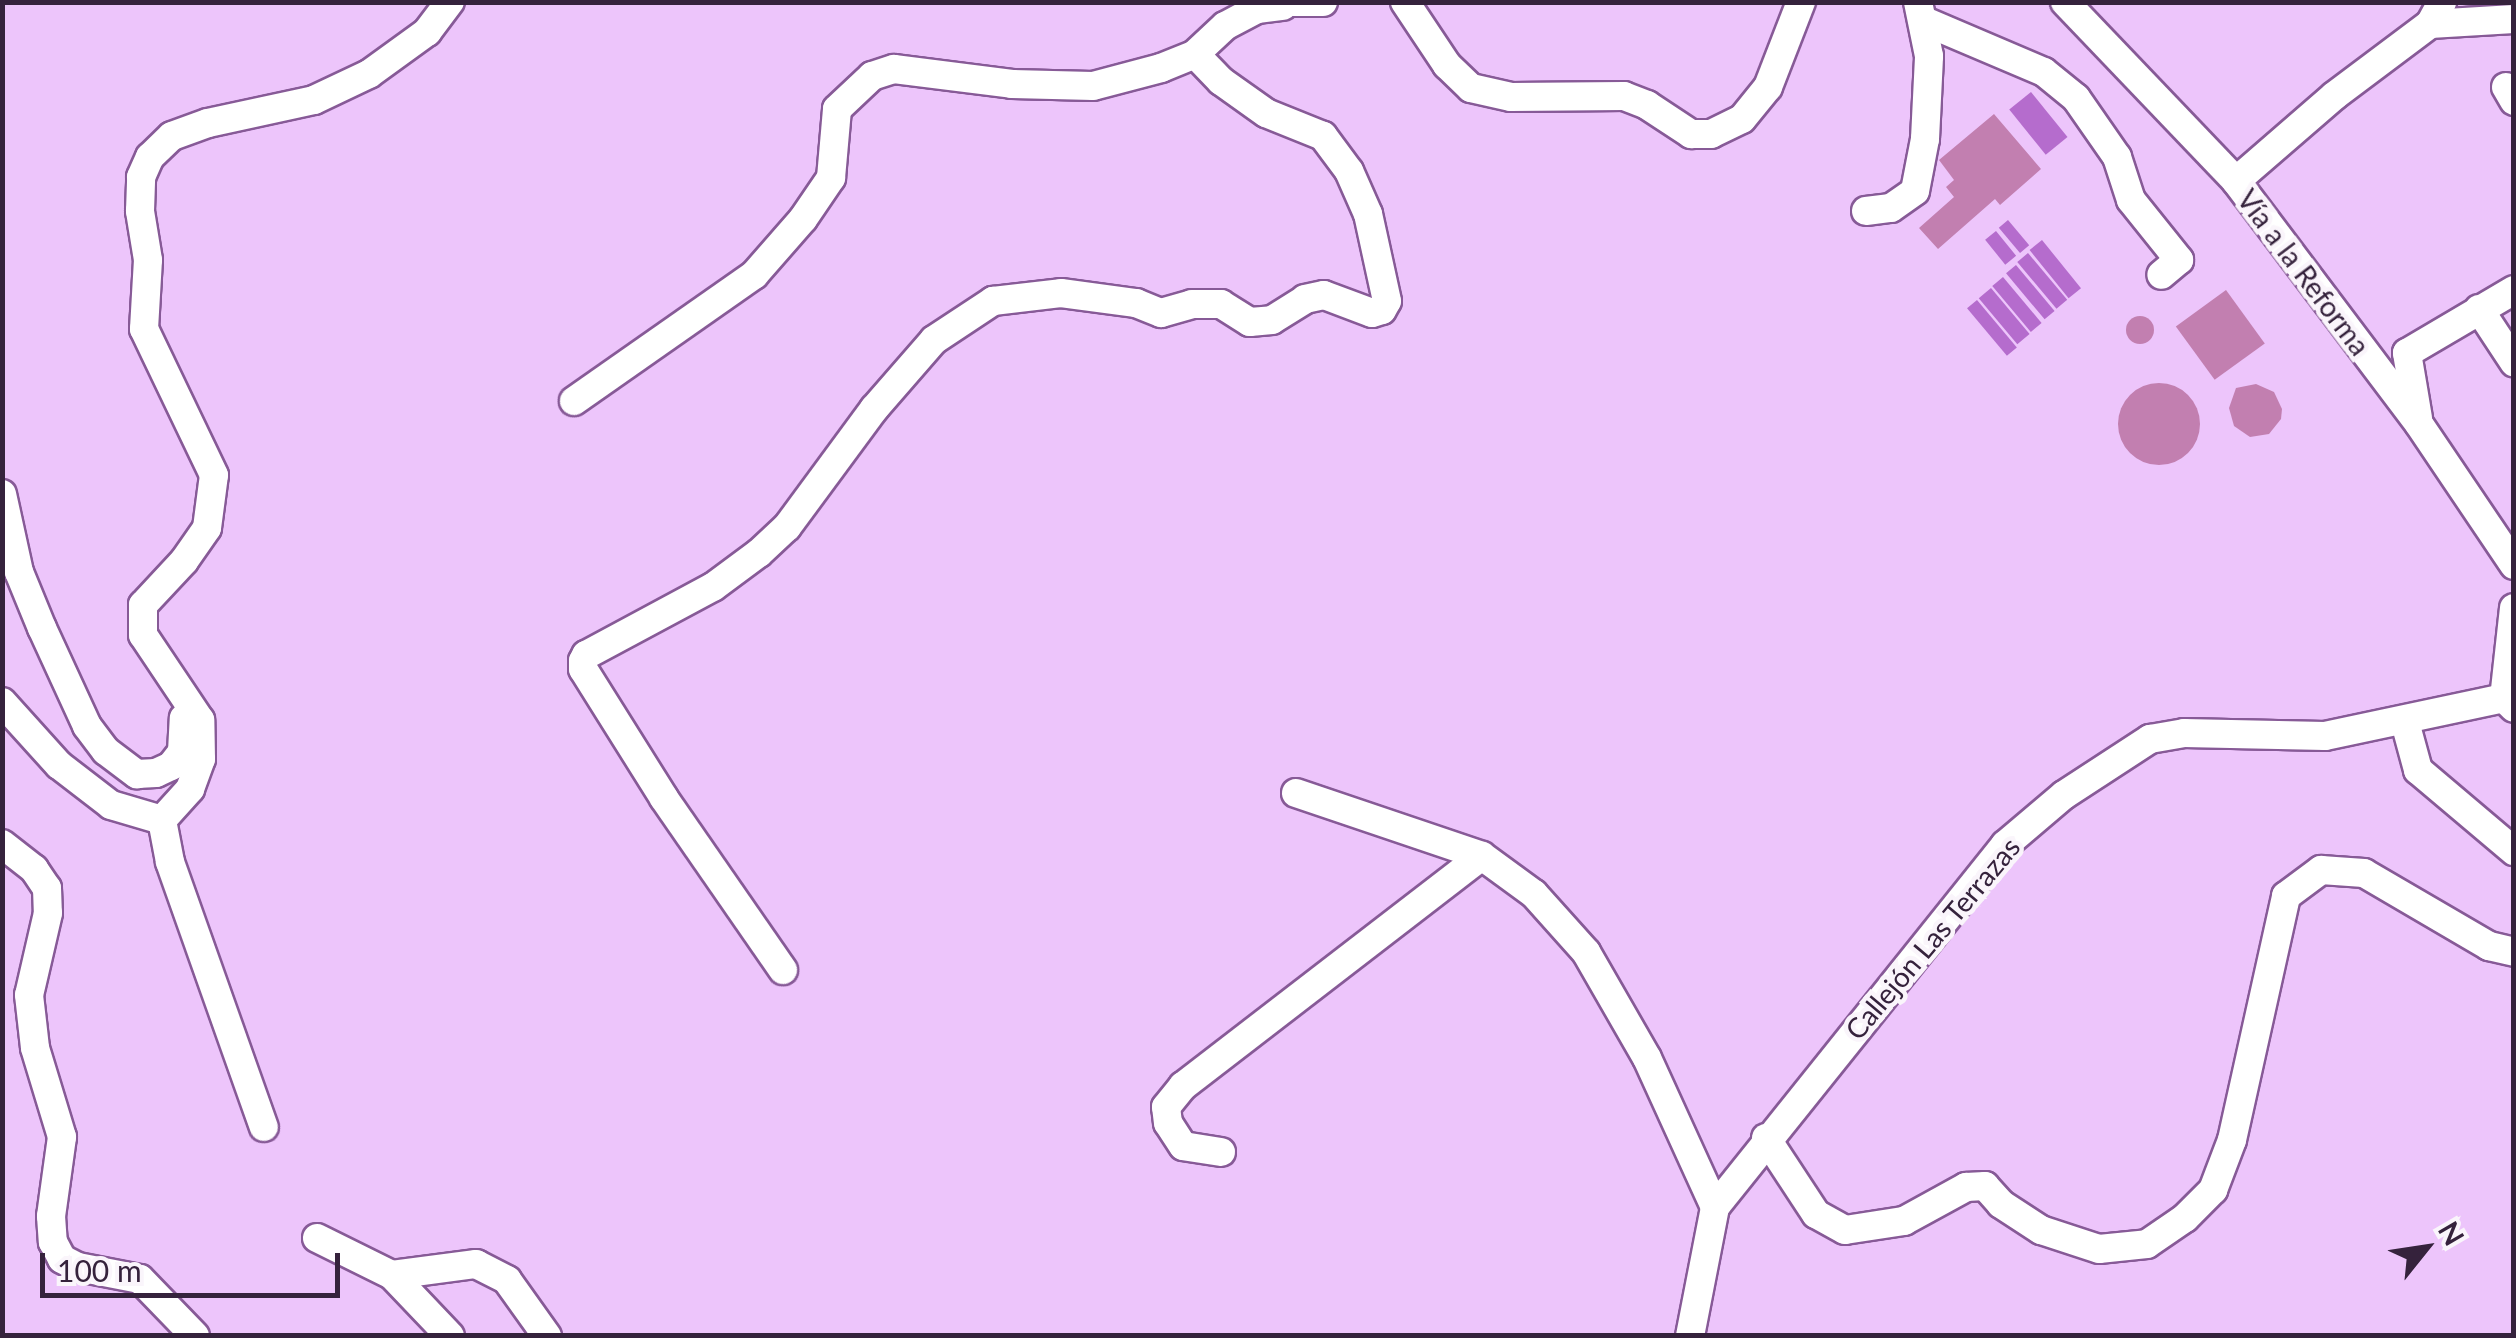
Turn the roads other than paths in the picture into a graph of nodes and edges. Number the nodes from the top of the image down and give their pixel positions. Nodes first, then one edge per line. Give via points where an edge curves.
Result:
1 (450, 2) edge
2 (1324, 2) edge
3 (1405, 2) edge
4 (1802, 2) edge
5 (2065, 2) edge
6 (1278, 4) edge
7 (1921, 12) edge
8 (2436, 13) edge
9 (2514, 19) edge
10 (1194, 54) junction
11 (2236, 181) junction
12 (1866, 211) dead end
13 (2161, 275) dead end
14 (2514, 290) edge
15 (2479, 310) junction
16 (2514, 362) edge
17 (574, 401) dead end
18 (2419, 424) junction
19 (2, 494) edge
20 (2514, 565) edge
21 (2514, 608) edge
22 (180, 692) junction
23 (2, 702) edge
24 (2509, 703) edge
25 (2406, 722) junction
26 (1296, 793) dead end
27 (162, 820) junction
28 (2, 844) edge
29 (2514, 851) edge
30 (1482, 856) junction
31 (2514, 952) edge
32 (782, 970) dead end
33 (264, 1127) dead end
34 (1766, 1138) junction
35 (1221, 1152) dead end
36 (1715, 1206) junction
37 (317, 1238) dead end
38 (392, 1276) junction
39 (196, 1336) edge
40 (450, 1336) edge
41 (547, 1336) edge
42 (1690, 1336) edge

1 - 22 street via 428,32 370,74 314,100 172,136 141,177 148,260 144,329 214,474 207,528 143,604 143,635
2 - 6 street
3 - 4 street via 1447,66 1471,88 1511,98 1624,96 1691,134 1711,134 1742,119 1768,87
5 - 11 street, Vía a la Reforma
6 - 10 street via 1224,26
7 - 12 street via 1929,56 1916,192 1892,208
7 - 13 street via 2026,63 2076,98 2118,157 2131,200 2178,260
8 - 9 street
8 - 11 street
10 - 17 street via 1093,86 894,69 872,76 837,109 831,178 754,275
10 - 32 street via 1266,113 1323,136 1349,171 1368,214 1387,301 1382,310 1372,313 1324,295 1272,320 1250,322 1220,304 1161,313 1061,293 994,300 934,340 787,528 759,553 713,587 586,655 583,669
11 - 18 street, Vía a la Reforma
14 - 15 street
15 - 16 street
15 - 18 street via 2407,353
18 - 20 street, Vía a la Reforma
19 - 22 street via 20,572 42,628 87,726 106,751 137,774 172,766 186,732
21 - 24 street
22 - 27 street via 200,720 201,760 190,789
23 - 27 street via 59,766 111,805
24 - 25 street, Callejón Las Terrazas
25 - 29 street via 2418,770
25 - 34 street, Callejón Las Terrazas via 2326,736 2184,733 2150,739 2110,762 2005,845
26 - 30 street
27 - 33 street via 170,862
28 - 39 street via 47,888 48,913 28,995 34,1048 62,1137 53,1242 62,1259 78,1267 140,1279
30 - 35 street via 1183,1086 1166,1107 1168,1123 1182,1146
30 - 36 street via 1534,894 1586,952 1648,1058
31 - 34 street via 2489,946 2364,873 2321,870 2286,896 2232,1140 2213,1190 2147,1244 2098,1249 2041,1230 1985,1186 1966,1187 1904,1220 1846,1230 1816,1214
34 - 36 street, Callejón Las Terrazas
36 - 42 street, Callejón Las Terrazas
37 - 38 street
38 - 40 street
38 - 41 street via 476,1264 508,1280

